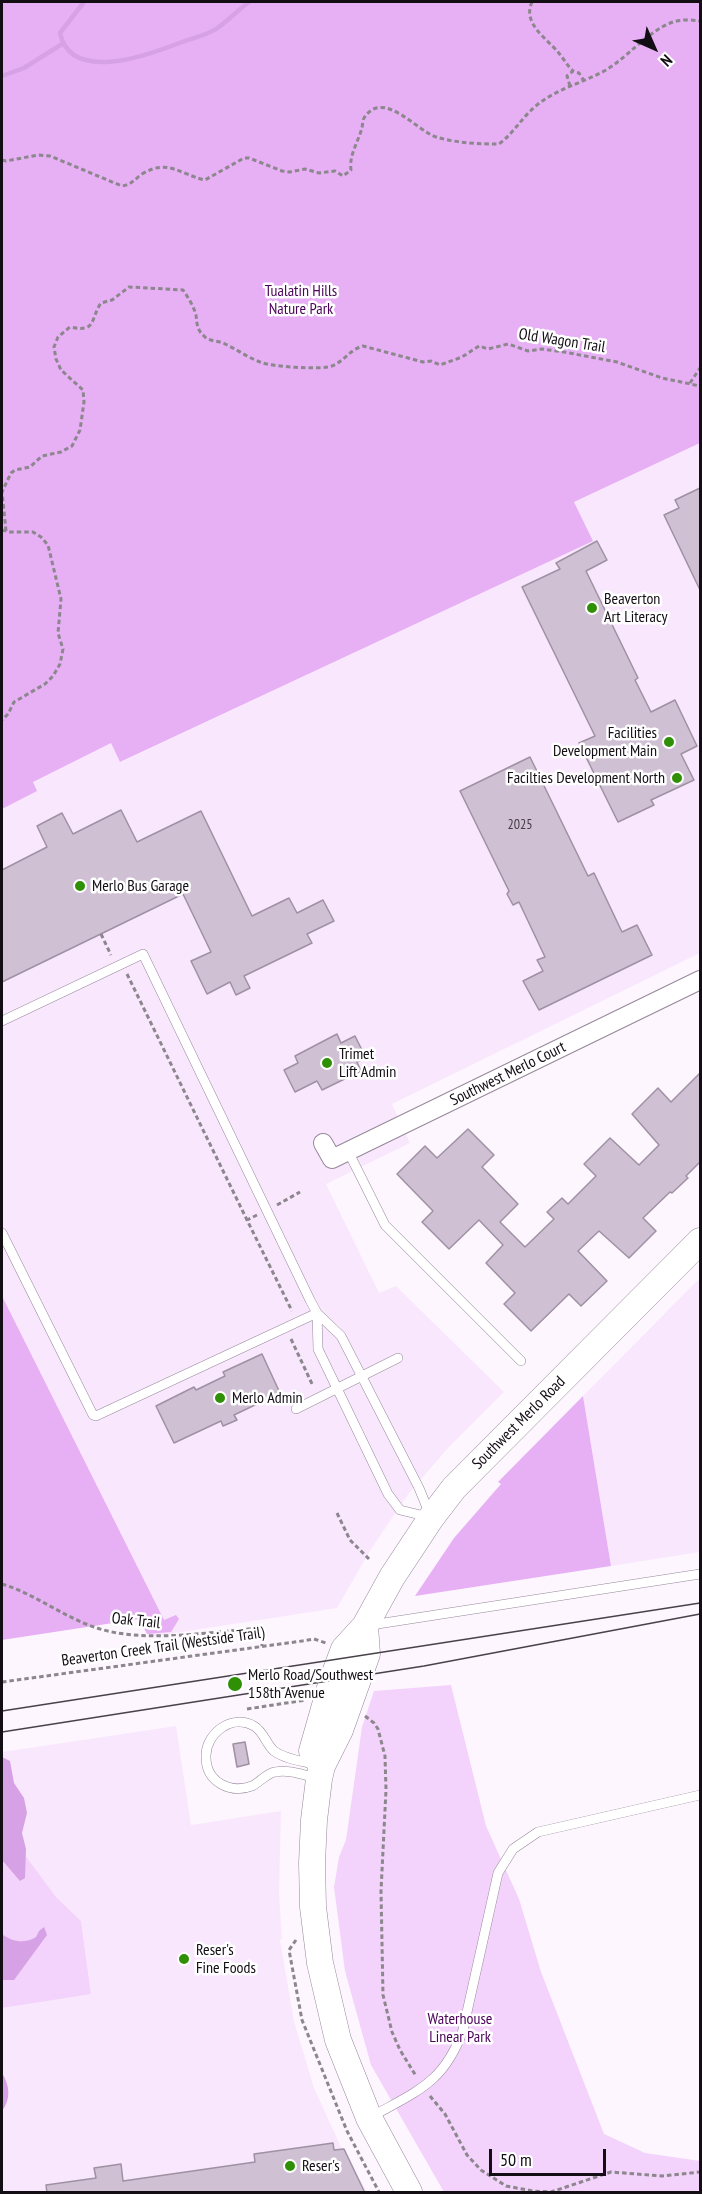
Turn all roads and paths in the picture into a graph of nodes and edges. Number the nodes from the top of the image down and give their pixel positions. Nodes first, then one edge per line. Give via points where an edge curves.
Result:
1 (532, 2) edge
2 (700, 21) edge
3 (573, 71) junction
4 (584, 81) junction
5 (570, 86) junction
6 (2, 160) edge
7 (700, 368) edge
8 (690, 383) junction
9 (700, 386) edge
10 (4, 530) edge
11 (2, 720) edge
12 (101, 934) dead end
13 (118, 966) junction
14 (700, 980) edge
15 (2, 1021) edge
16 (323, 1143) dead end
17 (348, 1151) junction
18 (300, 1192) dead end
19 (267, 1210) junction
20 (247, 1220) junction
21 (2, 1233) edge
22 (700, 1241) edge
23 (317, 1313) junction
24 (292, 1324) junction
25 (398, 1358) dead end
26 (521, 1361) dead end
27 (361, 1377) junction
28 (313, 1386) dead end
29 (336, 1389) junction
30 (296, 1409) dead end
31 (337, 1513) dead end
32 (431, 1518) junction
33 (369, 1559) dead end
34 (700, 1574) edge
35 (2, 1584) edge
36 (366, 1626) junction
37 (328, 1644) dead end
38 (262, 1646) junction
39 (2, 1682) edge
40 (316, 1698) dead end
41 (240, 1722) junction
42 (320, 1772) junction
43 (700, 1795) edge
44 (369, 2118) junction
45 (506, 2186) dead end
46 (409, 2193) edge
47 (503, 2193) edge

1 - 3 path via 529,7 533,26
2 - 4 path via 674,21
3 - 4 path
3 - 5 path via 567,76
4 - 5 path
5 - 6 path via 537,105 499,144 434,136 379,107 363,119 350,161 351,170 343,176 335,171 282,171 244,158 205,180 166,167 142,174 122,186 50,156
7 - 8 path
8 - 9 path, Old Wagon Trail
8 - 10 path, Old Wagon Trail via 595,358 542,349 528,351 508,344 488,349 479,346 440,366 363,346 354,348 330,367 261,363 203,336 183,291 129,286 112,300 101,303 92,324 86,328 70,327 58,338 54,347 61,370 83,390 80,430 67,450 42,456 30,467 10,473 2,492
10 - 11 path, Old Wagon Trail via 33,532 48,545 61,599 58,633 63,649 53,676 14,702
12 - 13 path
13 - 15 lane
13 - 19 lane via 144,954
13 - 20 path via 132,981
14 - 17 street, Southwest Merlo Court
16 - 17 street via 332,1159
17 - 26 lane via 384,1225
18 - 19 path
19 - 20 path
19 - 23 lane
20 - 24 path via 293,1313
21 - 24 lane via 96,1416
22 - 32 street, Southwest Merlo Road via 454,1488
23 - 24 lane
23 - 27 lane via 341,1336
23 - 29 lane via 318,1349
24 - 28 path via 291,1338
25 - 27 lane
27 - 29 lane
27 - 32 lane
29 - 30 lane
29 - 32 lane via 388,1494 400,1510
31 - 33 path via 350,1540
32 - 36 street, Southwest Merlo Road
34 - 36 lane
35 - 38 path, Oak Trail via 95,1628 171,1636 260,1628
36 - 42 street, Southwest Merlo Road via 344,1649 332,1681 312,1752
37 - 38 path, Beaverton Creek Trail (Westside Trail) via 314,1639
38 - 39 path, Beaverton Creek Trail (Westside Trail)
40 - 41 path via 242,1710
41 - 42 lane via 259,1730 282,1755
41 - 42 lane via 219,1729 207,1746 207,1768 220,1784 242,1789 274,1772
42 - 44 street, Southwest Merlo Road via 312,1863 320,1963 338,2040
43 - 44 lane via 538,1832 513,1850 498,1873 455,2054 424,2087
44 - 46 street, Southwest Merlo Road
45 - 47 path

